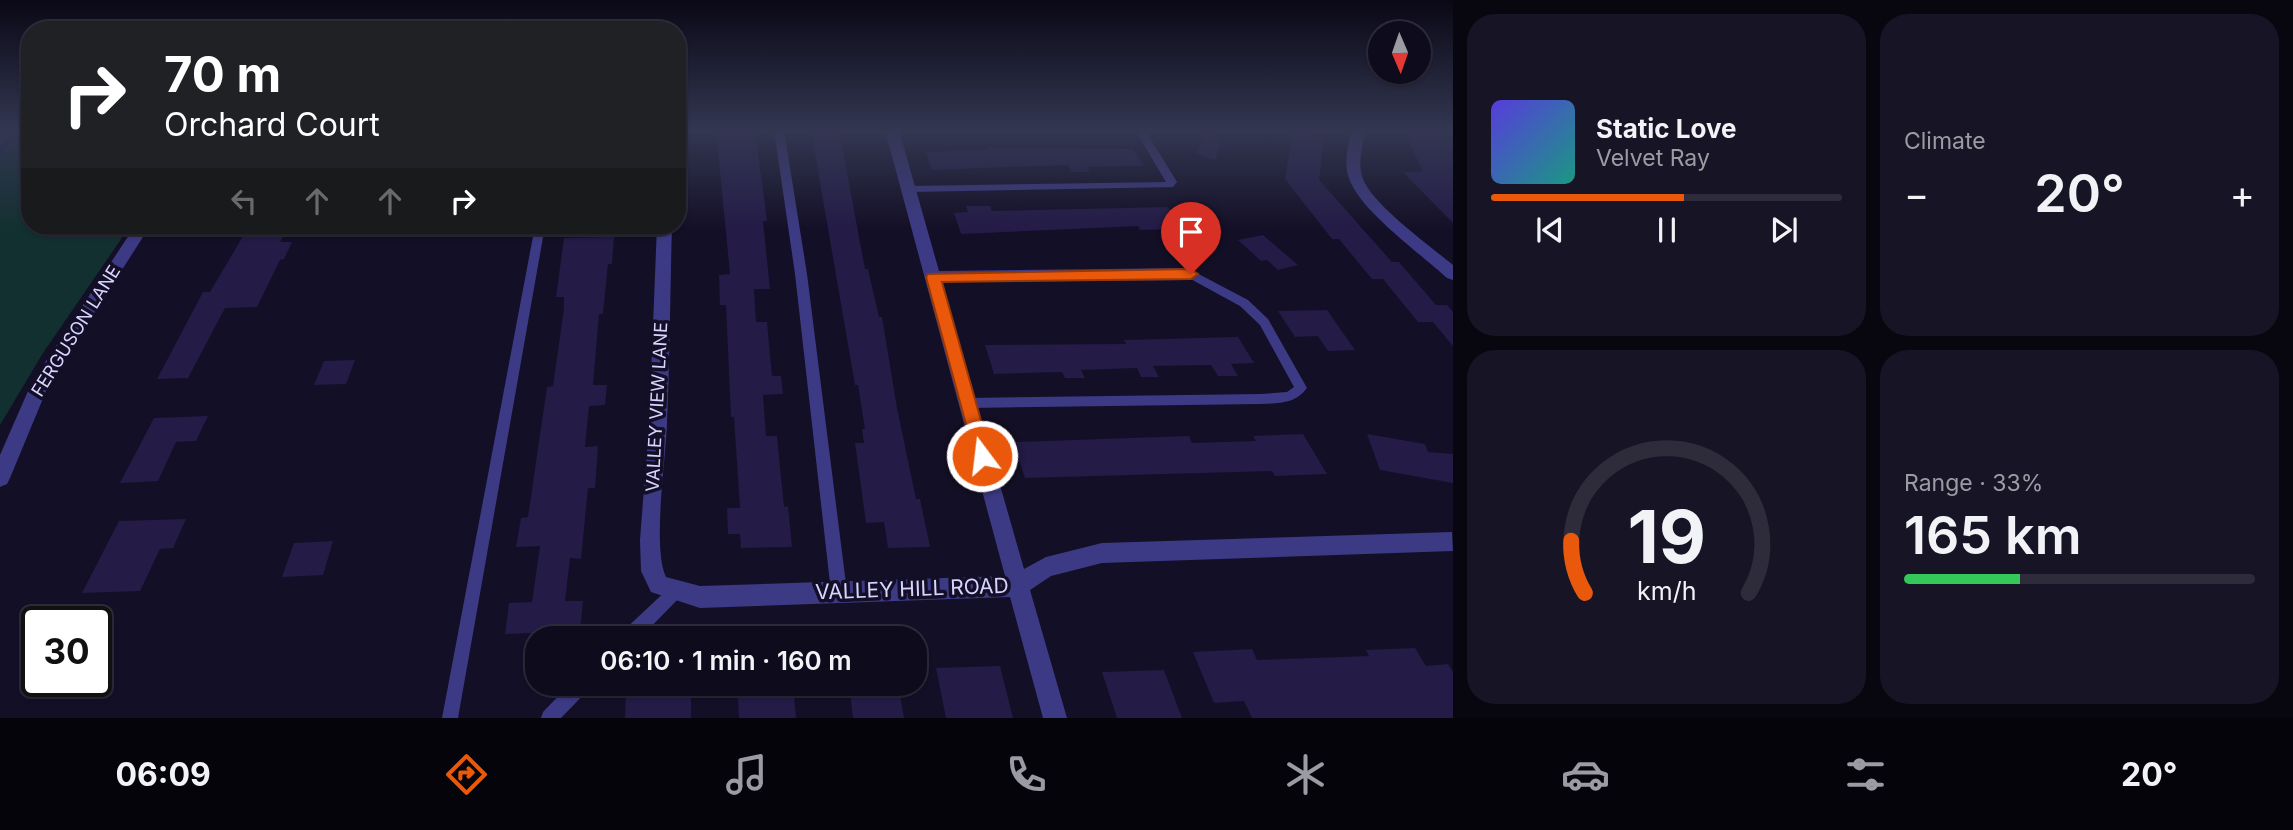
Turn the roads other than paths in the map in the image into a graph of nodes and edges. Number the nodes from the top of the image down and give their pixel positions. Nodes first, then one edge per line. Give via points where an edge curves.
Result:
1 (784, 164) edge
2 (902, 164) edge
3 (1161, 164) edge
4 (1355, 164) edge
5 (909, 189) junction
6 (136, 235) edge
7 (538, 235) edge
8 (664, 235) edge
9 (1191, 274) joint
10 (1453, 274) edge
11 (933, 277) junction
12 (968, 403) junction
13 (0, 478) edge
14 (1452, 542) edge
15 (1018, 586) junction
16 (667, 589) junction
17 (839, 592) junction
18 (637, 626) edge
19 (570, 696) edge
20 (450, 718) edge
21 (549, 718) edge
22 (1055, 718) edge

1 - 17 lane
2 - 5 street
3 - 5 lane via 1172,182 1169,186
4 - 10 street via 1357,182 1375,204
5 - 11 street
6 - 13 street, FERGUSON LANE via 41,382
7 - 20 lane
8 - 16 street, VALLEY VIEW LANE via 650,540 652,570
9 - 11 street
9 - 12 lane via 1244,303 1264,322 1301,388 1290,397 1261,399
11 - 12 street
12 - 15 street
14 - 15 street, VALLEY HILL ROAD via 1102,554 1046,567
15 - 17 street, VALLEY HILL ROAD
15 - 22 street
16 - 17 street, VALLEY HILL ROAD via 700,597
16 - 18 lane
19 - 21 lane

